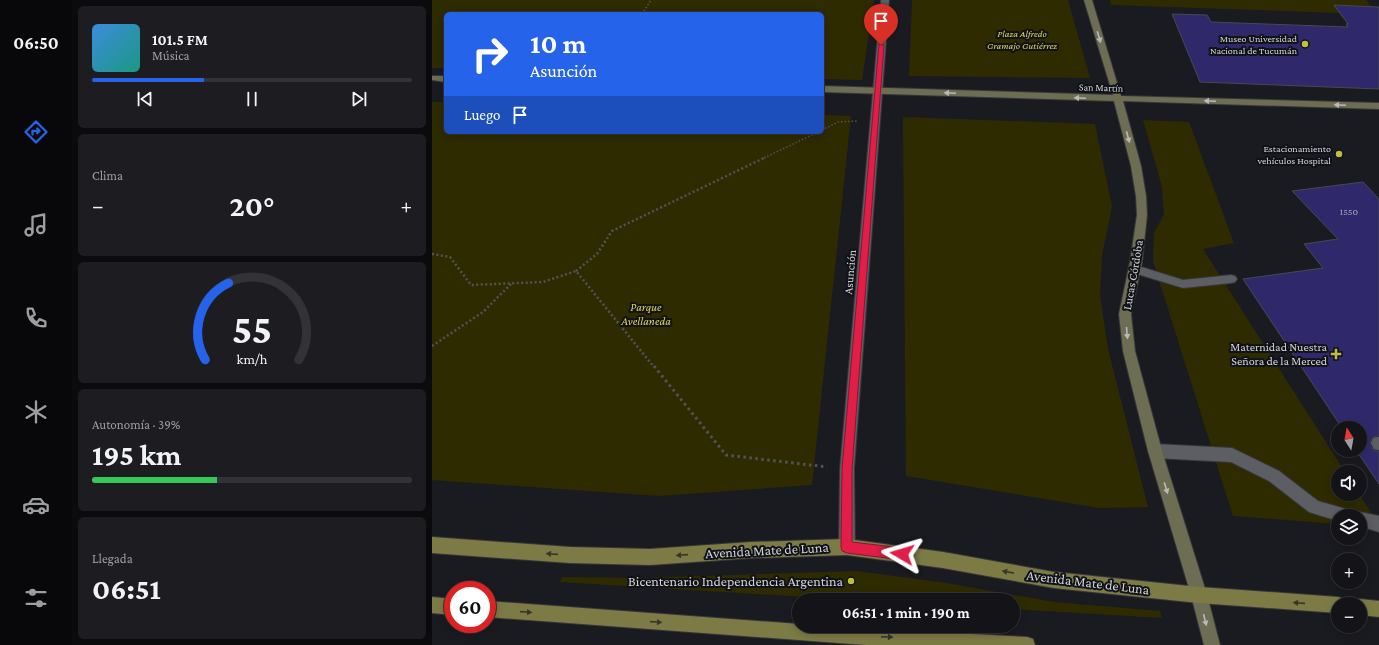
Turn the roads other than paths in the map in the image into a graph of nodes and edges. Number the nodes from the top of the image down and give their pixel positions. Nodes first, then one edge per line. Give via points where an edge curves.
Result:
1 (885, 0) edge
2 (1088, 0) edge
3 (432, 78) edge
4 (444, 79) edge
5 (824, 89) edge
6 (877, 91) junction
7 (1118, 99) junction
8 (1379, 106) edge
9 (1135, 269) junction
10 (1231, 279) dead end
11 (1155, 451) junction
12 (1331, 512) edge
13 (1367, 521) edge
14 (1379, 524) edge
15 (432, 545) edge
16 (847, 547) junction
17 (1199, 595) junction
18 (432, 605) edge
19 (1331, 605) edge
20 (444, 606) edge
21 (1367, 608) edge
22 (1379, 609) edge
23 (496, 610) edge
24 (833, 640) edge
25 (1028, 645) edge
26 (1212, 645) edge

1 - 6 street, Asunción
2 -> 7 street, Lucas Córdoba
3 - 4 street
5 - 6 street, San Martín
7 -> 6 street, San Martín
6 - 16 street, Asunción via 847,469
8 -> 7 street, San Martín
7 -> 9 street, Lucas Córdoba via 1142,196
9 - 10 street via 1183,284
9 -> 11 street, Lucas Córdoba via 1125,314 1129,351
11 - 12 street via 1232,455 1274,476 1314,507
11 -> 17 street, Lucas Córdoba
13 - 14 street
16 -> 15 main road, Avenida Mate de Luna via 650,557 570,555
17 -> 16 main road, Avenida Mate de Luna via 1054,580 943,560
19 -> 17 main road, Avenida Mate de Luna
17 -> 26 street, Lucas Córdoba
18 - 20 main road
21 - 22 main road
23 -> 24 main road
24 -> 25 main road

